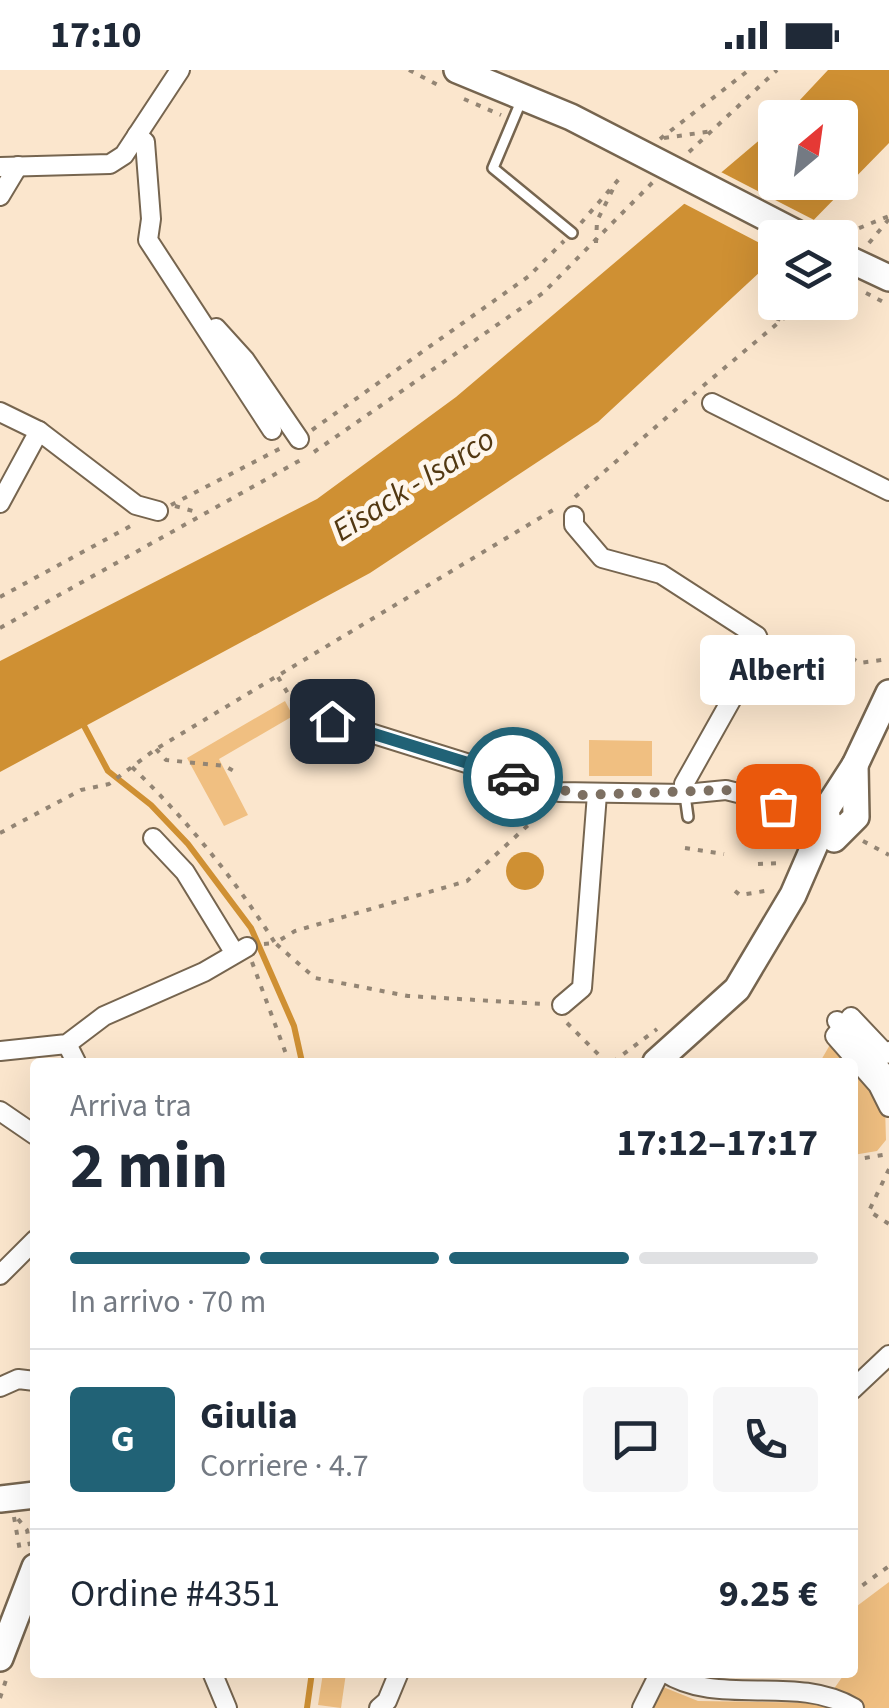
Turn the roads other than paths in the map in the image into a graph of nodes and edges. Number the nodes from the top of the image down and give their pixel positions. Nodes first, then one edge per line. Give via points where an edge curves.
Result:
1 (180, 70) edge
2 (457, 70) edge
3 (518, 108) junction
4 (137, 135) junction
5 (9, 166) edge
6 (0, 196) edge
7 (152, 219) junction
8 (775, 220) edge
9 (572, 233) road end
10 (858, 256) edge
11 (889, 278) edge
12 (712, 403) dead end
13 (0, 412) edge
14 (272, 430) dead end
15 (39, 431) junction
16 (299, 439) dead end
17 (889, 491) edge
18 (0, 503) edge
19 (164, 508) road end
20 (574, 516) dead end
21 (889, 693) edge
22 (326, 720) road end
23 (597, 794) junction
24 (685, 794) junction
25 (792, 810) junction
26 (836, 815) junction
27 (688, 817) dead end
28 (153, 838) dead end
29 (804, 862) junction
30 (562, 1005) road end
31 (840, 1024) junction
32 (67, 1044) junction
33 (889, 1051) edge
34 (0, 1052) edge
35 (74, 1058) edge
36 (660, 1058) edge
37 (855, 1058) edge
38 (858, 1062) edge
39 (889, 1078) edge
40 (889, 1107) edge
41 (0, 1111) edge
42 (30, 1132) edge
43 (30, 1245) edge
44 (0, 1274) edge
45 (889, 1355) edge
46 (30, 1380) edge
47 (858, 1384) edge
48 (0, 1387) edge
49 (30, 1496) edge
50 (0, 1499) edge
51 (29, 1558) edge
52 (0, 1658) edge
53 (214, 1678) edge
54 (397, 1678) edge
55 (659, 1678) edge
56 (673, 1678) edge
57 (226, 1708) edge
58 (379, 1708) edge
59 (642, 1708) edge
60 (854, 1708) edge

1 - 4 street
2 - 3 street
3 - 8 street via 682,165
3 - 9 lane via 493,168
4 - 5 street via 110,164
4 - 7 street via 144,142
5 - 6 street
7 - 14 street via 148,240
7 - 16 street via 162,248 214,326
10 - 11 street
12 - 17 street
13 - 15 street
15 - 18 street
15 - 19 street via 136,505
20 - 24 street via 602,558 661,574 757,636 760,646 684,784
21 - 26 street
22 - 23 street via 560,792
23 - 24 street
23 - 30 street via 582,988
24 - 25 street via 747,793
24 - 27 lane
25 - 26 street
25 - 29 street
26 - 29 street
28 - 32 street via 240,950 104,1016
29 - 36 street via 794,895 736,989
31 - 33 street via 851,1017
31 - 37 street via 835,1036
31 - 39 street
32 - 34 street
32 - 35 street
38 - 40 street
41 - 42 street
43 - 44 street
45 - 47 street
46 - 48 street
49 - 50 street
51 - 52 street
53 - 57 street
54 - 58 street
55 - 59 street
56 - 60 street via 702,1694 804,1693

